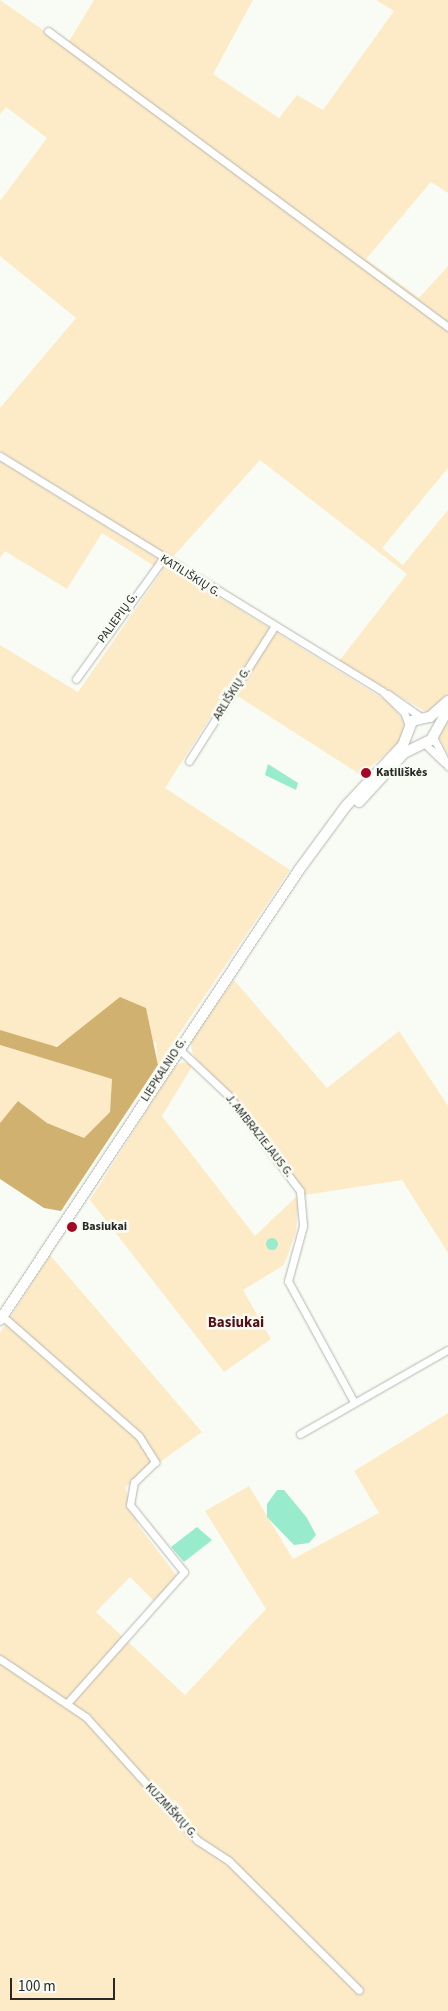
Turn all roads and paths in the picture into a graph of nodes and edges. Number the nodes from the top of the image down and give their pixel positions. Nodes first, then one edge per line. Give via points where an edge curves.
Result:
1 (48, 31) dead end
2 (448, 327) edge
3 (0, 456) edge
4 (162, 559) junction
5 (274, 627) junction
6 (76, 679) dead end
7 (383, 692) junction
8 (448, 702) edge
9 (448, 709) edge
10 (423, 718) junction
11 (409, 731) junction
12 (428, 738) junction
13 (189, 761) dead end
14 (448, 766) edge
15 (334, 824) junction
16 (178, 1049) junction
17 (1, 1316) edge
18 (447, 1350) dead end
19 (354, 1402) junction
20 (300, 1434) dead end
21 (0, 1659) edge
22 (68, 1702) junction
23 (358, 1990) dead end

1 - 2 street
3 - 4 street, KATILIŠKIŲ G.
4 - 5 street, KATILIŠKIŲ G.
4 - 6 street, PALIEPIŲ G.
5 - 7 street, KATILIŠKIŲ G.
5 - 13 street, ARLIŠKIŲ G.
7 - 10 street, KATILIŠKIŲ G.
7 - 11 street, KATILIŠKIŲ G. via 404,712
8 - 10 highway, LIEPKALNIO G.
9 - 12 highway, LIEPKALNIO G.
10 - 11 highway, LIEPKALNIO G.
10 - 12 highway
11 - 12 highway
11 - 15 highway, LIEPKALNIO G.
12 - 14 street
12 - 15 highway, LIEPKALNIO G. via 404,754
15 - 16 highway, LIEPKALNIO G. via 274,905
16 - 17 highway, LIEPKALNIO G.
16 - 19 street, J. AMBRAZIEJAUS G. via 228,1095 300,1191 303,1226 288,1281
17 - 22 street via 89,1396 139,1436 155,1462 134,1482 130,1504 184,1572
18 - 19 street
19 - 20 street
21 - 22 street, KUZMIŠKIŲ G.
22 - 23 street, KUZMIŠKIŲ G. via 197,1840 229,1861

